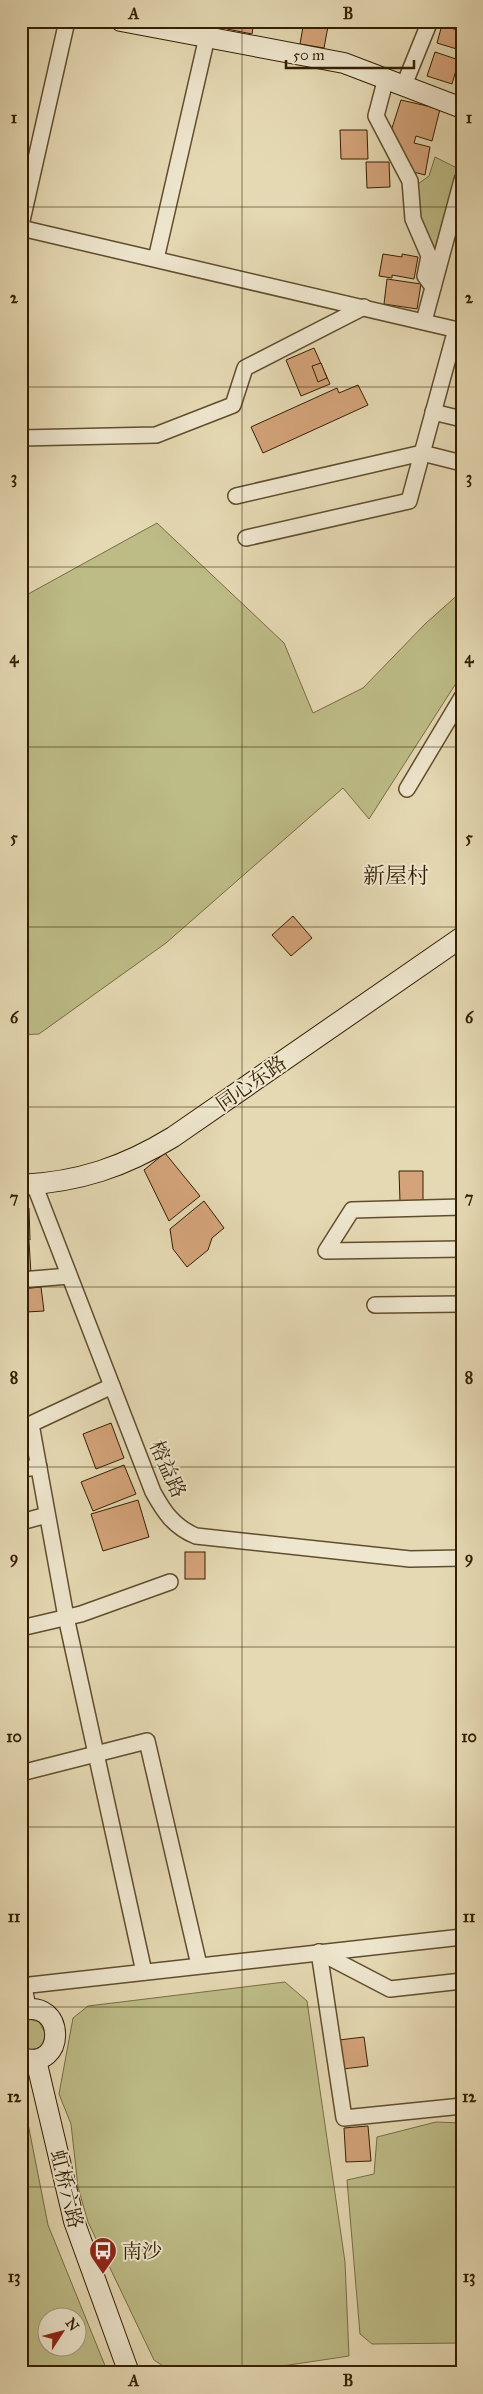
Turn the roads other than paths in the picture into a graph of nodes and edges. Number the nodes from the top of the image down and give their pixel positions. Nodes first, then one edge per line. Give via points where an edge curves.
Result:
1 (67, 21) edge
2 (121, 21) edge
3 (430, 21) edge
4 (457, 21) edge
5 (462, 24) edge
6 (208, 37) junction
7 (386, 78) junction
8 (404, 86) junction
9 (462, 108) edge
10 (462, 180) edge
11 (21, 226) edge
12 (156, 259) junction
13 (433, 287) junction
14 (364, 307) junction
15 (424, 321) junction
16 (459, 330) edge
17 (433, 412) junction
18 (462, 419) edge
19 (21, 438) edge
20 (422, 453) junction
21 (462, 463) edge
22 (236, 496) dead end
23 (246, 538) dead end
24 (462, 697) edge
25 (407, 789) dead end
26 (462, 937) edge
27 (28, 1185) edge
28 (462, 1207) edge
29 (462, 1249) edge
30 (69, 1276) junction
31 (21, 1280) edge
32 (462, 1304) edge
33 (375, 1305) dead end
34 (112, 1386) junction
35 (39, 1467) junction
36 (21, 1469) edge
37 (47, 1515) junction
38 (21, 1522) edge
39 (462, 1558) edge
40 (170, 1582) dead end
41 (66, 1617) junction
42 (21, 1628) edge
43 (96, 1754) junction
44 (21, 1773) edge
45 (462, 1937) edge
46 (319, 1952) junction
47 (199, 1965) junction
48 (144, 1972) junction
49 (462, 1981) edge
50 (21, 1985) edge
51 (24, 2010) edge
52 (29, 2059) edge
53 (462, 2106) edge
54 (129, 2373) edge

1 - 11 street
2 - 6 street
3 - 8 street
4 - 5 street
6 - 7 street via 344,62
6 - 12 street
7 - 8 street
7 - 13 street via 376,116 410,181 413,219 429,256 425,276
8 - 9 street
10 - 13 street
11 - 12 street
12 - 14 street
13 - 15 street
14 - 15 street
14 - 19 street via 245,368 233,405 156,434
15 - 16 street
16 - 17 street
17 - 18 street
17 - 20 street
20 - 21 street
20 - 22 street
20 - 23 street via 409,501
24 - 25 street
26 - 27 street, 同心东路 via 174,1137 141,1156 105,1171 71,1180
27 - 30 street, 榕益路
28 - 29 street via 352,1210 326,1251
30 - 31 street
30 - 34 street, 榕益路
32 - 33 street
34 - 35 street via 32,1424
34 - 39 street, 榕益路 via 153,1492 166,1515 183,1531 196,1536 410,1559
35 - 36 street
35 - 37 street
37 - 38 street
37 - 41 street
40 - 41 street
41 - 42 street
41 - 43 street
43 - 44 street
43 - 47 street via 148,1741
43 - 48 street
45 - 46 street
46 - 47 street
46 - 49 street via 390,1989
46 - 53 street via 344,2118
47 - 48 street
48 - 50 street
50 - 51 street
51 - 52 street via 35,2009 50,2018 56,2034 51,2051
52 - 54 street, 虹桥六路 via 74,2222

